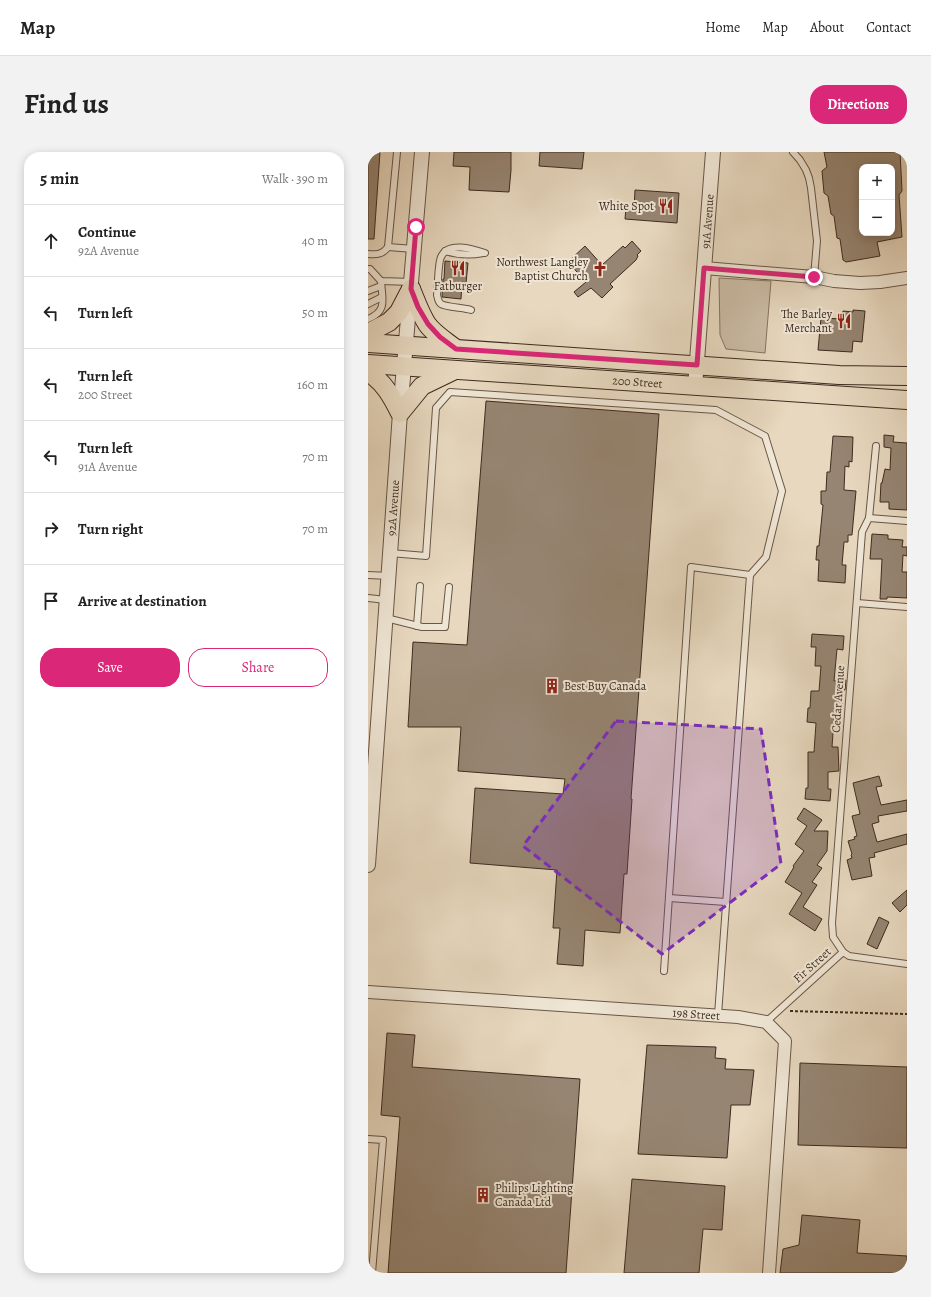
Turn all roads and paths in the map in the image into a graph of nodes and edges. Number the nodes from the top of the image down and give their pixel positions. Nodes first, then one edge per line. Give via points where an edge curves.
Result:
1 (396, 152) edge
2 (422, 152) edge
3 (713, 152) edge
4 (794, 152) edge
5 (388, 247) junction
6 (414, 249) junction
7 (485, 253) dead end
8 (368, 254) edge
9 (704, 268) junction
10 (368, 269) edge
11 (814, 277) junction
12 (907, 278) edge
13 (381, 283) junction
14 (411, 286) junction
15 (368, 291) edge
16 (382, 297) junction
17 (368, 304) edge
18 (472, 310) dead end
19 (368, 319) edge
20 (368, 333) edge
21 (368, 343) edge
22 (406, 345) junction
23 (456, 349) junction
24 (368, 364) edge
25 (697, 365) junction
26 (404, 366) junction
27 (456, 370) junction
28 (368, 372) edge
29 (907, 376) edge
30 (695, 386) junction
31 (907, 400) edge
32 (400, 413) junction
33 (876, 446) dead end
34 (869, 518) junction
35 (907, 521) edge
36 (390, 553) junction
37 (368, 575) edge
38 (750, 575) junction
39 (389, 576) junction
40 (420, 586) dead end
41 (449, 587) dead end
42 (368, 598) edge
43 (387, 600) junction
44 (857, 603) junction
45 (907, 607) edge
46 (386, 618) junction
47 (417, 626) junction
48 (372, 756) edge
49 (370, 815) edge
50 (368, 865) edge
51 (669, 898) junction
52 (726, 902) junction
53 (842, 952) junction
54 (907, 964) edge
55 (664, 971) dead end
56 (368, 992) edge
57 (779, 1010) junction
58 (907, 1014) edge
59 (718, 1015) junction
60 (766, 1022) junction
61 (368, 1138) edge
62 (372, 1273) edge
63 (769, 1273) edge

1 - 5 lane
2 - 6 street, 92A Avenue
3 - 9 street, 91A Avenue
4 - 11 lane via 806,170 811,188 817,241
5 - 6 lane
5 - 8 lane via 384,252
6 - 14 street, 92A Avenue
7 - 18 lane via 454,248 440,257 438,301 446,306
9 - 11 street
9 - 25 street, 91A Avenue
10 - 13 lane
11 - 12 street via 860,283
13 - 14 lane
13 - 15 lane
13 - 16 lane
14 - 20 main road via 399,312 389,322
14 - 22 street, 92A Avenue
14 - 23 main road via 418,307 428,324
16 - 17 lane
16 - 19 lane via 382,307 376,316
21 - 22 main road, 200 Street
22 - 23 main road, 200 Street
22 - 26 street, 92A Avenue
23 - 25 main road, 200 Street
24 - 26 main road, 200 Street
25 - 29 main road, 200 Street via 839,375
25 - 30 street, 91A Avenue
26 - 27 main road, 200 Street
26 - 32 street, 92A Avenue
27 - 30 main road, 200 Street
27 - 32 main road via 422,386
28 - 32 main road via 383,384
30 - 31 main road, 200 Street
32 - 36 street, 92A Avenue
33 - 34 lane, Cedar Avenue
34 - 35 lane
34 - 44 lane, Cedar Avenue via 862,532
36 - 38 lane via 426,556 436,408 450,392 716,410 765,436 782,491 766,557
36 - 39 street, 92A Avenue
37 - 39 lane
38 - 51 lane via 691,567
38 - 52 lane
39 - 43 street, 92A Avenue
40 - 47 lane
41 - 47 lane via 445,628
42 - 43 lane
43 - 46 street, 92A Avenue
44 - 45 lane
44 - 53 lane, Cedar Avenue via 832,923 833,937
46 - 47 lane
46 - 48 street, 92A Avenue
48 - 49 street, 92A Avenue
49 - 50 street, 92A Avenue
51 - 52 lane
51 - 55 lane
52 - 59 lane
53 - 54 lane, Fir Street via 849,956
53 - 57 lane, Fir Street
56 - 59 street, 198 Street
57 - 58 path
57 - 60 lane, Fir Street
59 - 60 street, 198 Street
60 - 63 street via 785,1040
61 - 62 lane via 383,1140

